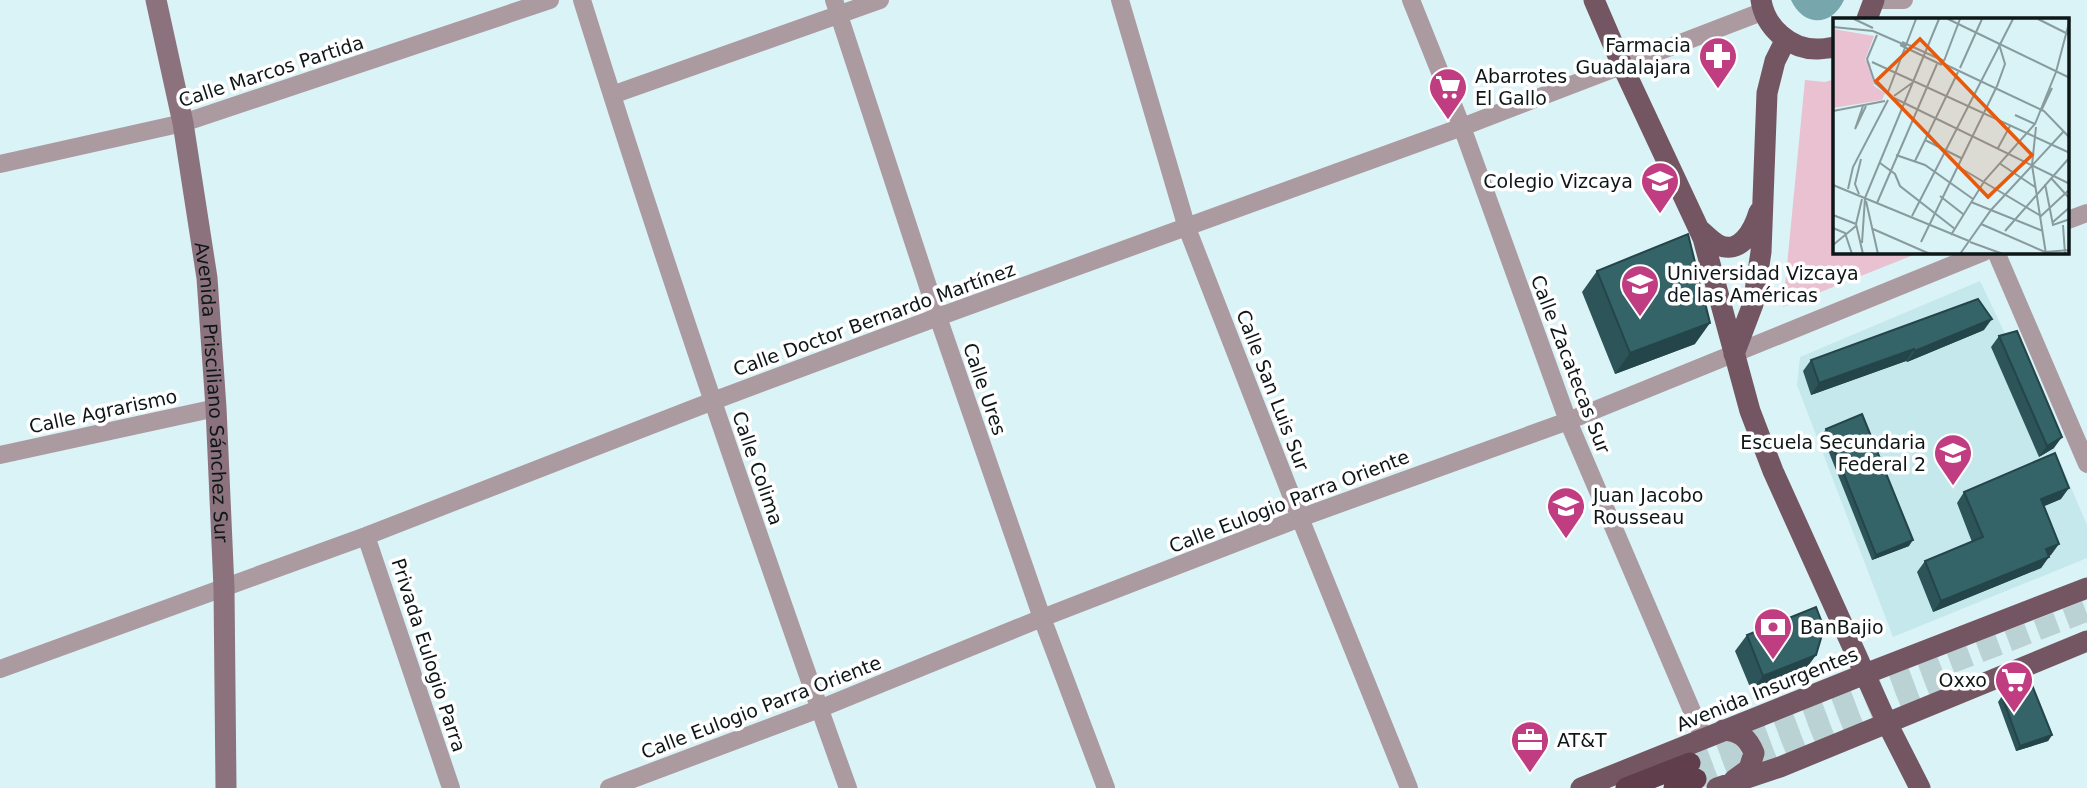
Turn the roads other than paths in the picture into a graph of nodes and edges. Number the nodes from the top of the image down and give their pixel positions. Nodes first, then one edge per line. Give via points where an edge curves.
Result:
1 (156, 0) edge
2 (550, 0) edge
3 (582, 0) edge
4 (880, 0) edge
5 (1120, 0) edge
6 (1411, 0) edge
7 (1594, 0) edge
8 (1904, 0) edge
9 (1763, 6) edge
10 (837, 7) edge
11 (1875, 10) edge
12 (1786, 39) junction
13 (1833, 47) edge
14 (1622, 65) junction
15 (612, 95) junction
16 (183, 123) junction
17 (1462, 127) junction
18 (0, 164) edge
19 (1763, 200) junction
20 (2087, 212) edge
21 (2070, 219) edge
22 (1187, 228) junction
23 (1699, 229) junction
24 (1979, 254) edge
25 (1997, 254) edge
26 (938, 317) junction
27 (1734, 354) junction
28 (713, 401) junction
29 (216, 408) junction
30 (1568, 421) junction
31 (0, 455) edge
32 (2087, 464) edge
33 (1300, 518) junction
34 (366, 536) junction
35 (224, 588) junction
36 (2087, 588) edge
37 (1042, 618) junction
38 (2087, 641) edge
39 (0, 669) edge
40 (1865, 674) junction
41 (819, 709) junction
42 (1887, 723) junction
43 (1713, 734) junction
44 (1725, 785) edge
45 (226, 788) edge
46 (451, 788) edge
47 (609, 788) edge
48 (848, 788) edge
49 (1106, 788) edge
50 (1409, 788) edge
51 (1581, 788) edge
52 (1626, 788) edge
53 (1674, 788) edge
54 (1920, 788) edge

1 - 16 main road, Avenida Prisciliano Sánchez Sur
2 - 16 street, Calle Marcos Partida
3 - 15 street, Calle Colima
4 - 10 street
5 - 22 street, Calle San Luis Sur
6 - 17 street, Calle Zacatecas Sur
7 - 14 main road
8 - 11 street
9 - 12 main road via 1768,21
9 - 14 street, Calle Doctor Bernardo Martínez
10 - 15 street
10 - 26 street, Calle Ures
12 - 13 main road via 1816,50
12 - 19 main road via 1767,93
14 - 17 street, Calle Doctor Bernardo Martínez
14 - 23 main road
15 - 28 street, Calle Colima
16 - 18 street, Calle Marcos Partida
16 - 29 main road, Avenida Prisciliano Sánchez Sur via 207,278
17 - 22 street, Calle Doctor Bernardo Martínez
17 - 30 street, Calle Zacatecas Sur
19 - 23 main road via 1755,223 1739,244 1724,247
19 - 27 main road via 1753,304
20 - 21 street
22 - 26 street, Calle Doctor Bernardo Martínez
22 - 33 street, Calle San Luis Sur
23 - 27 main road
24 - 27 street, Calle Eulogio Parra Oriente
25 - 32 street
26 - 28 street, Calle Doctor Bernardo Martínez
26 - 37 street, Calle Ures
27 - 30 street, Calle Eulogio Parra Oriente
27 - 40 main road via 1773,471
28 - 34 street, Calle Doctor Bernardo Martínez
28 - 41 street, Calle Colima
29 - 31 street, Calle Agrarismo
29 - 35 main road, Avenida Prisciliano Sánchez Sur
30 - 33 street, Calle Eulogio Parra Oriente
30 - 43 street, Calle Zacatecas Sur
33 - 37 street, Calle Eulogio Parra Oriente
33 - 50 street, Calle San Luis Sur
34 - 35 street, Calle Doctor Bernardo Martínez
34 - 46 street, Privada Eulogio Parra
35 - 39 street, Calle Doctor Bernardo Martínez
35 - 45 main road, Avenida Prisciliano Sánchez Sur
36 - 40 main road, Avenida Insurgentes
37 - 41 street, Calle Eulogio Parra Oriente
37 - 49 street, Calle Ures
38 - 42 main road
40 - 42 main road
40 - 43 main road, Avenida Insurgentes
41 - 47 street, Calle Eulogio Parra Oriente
41 - 48 street, Calle Colima
42 - 44 main road
42 - 54 main road
43 - 44 main road via 1741,734 1754,753 1749,769
43 - 51 main road, Avenida Insurgentes
52 - 53 highway, Avenida Insurgentes via 1693,771

